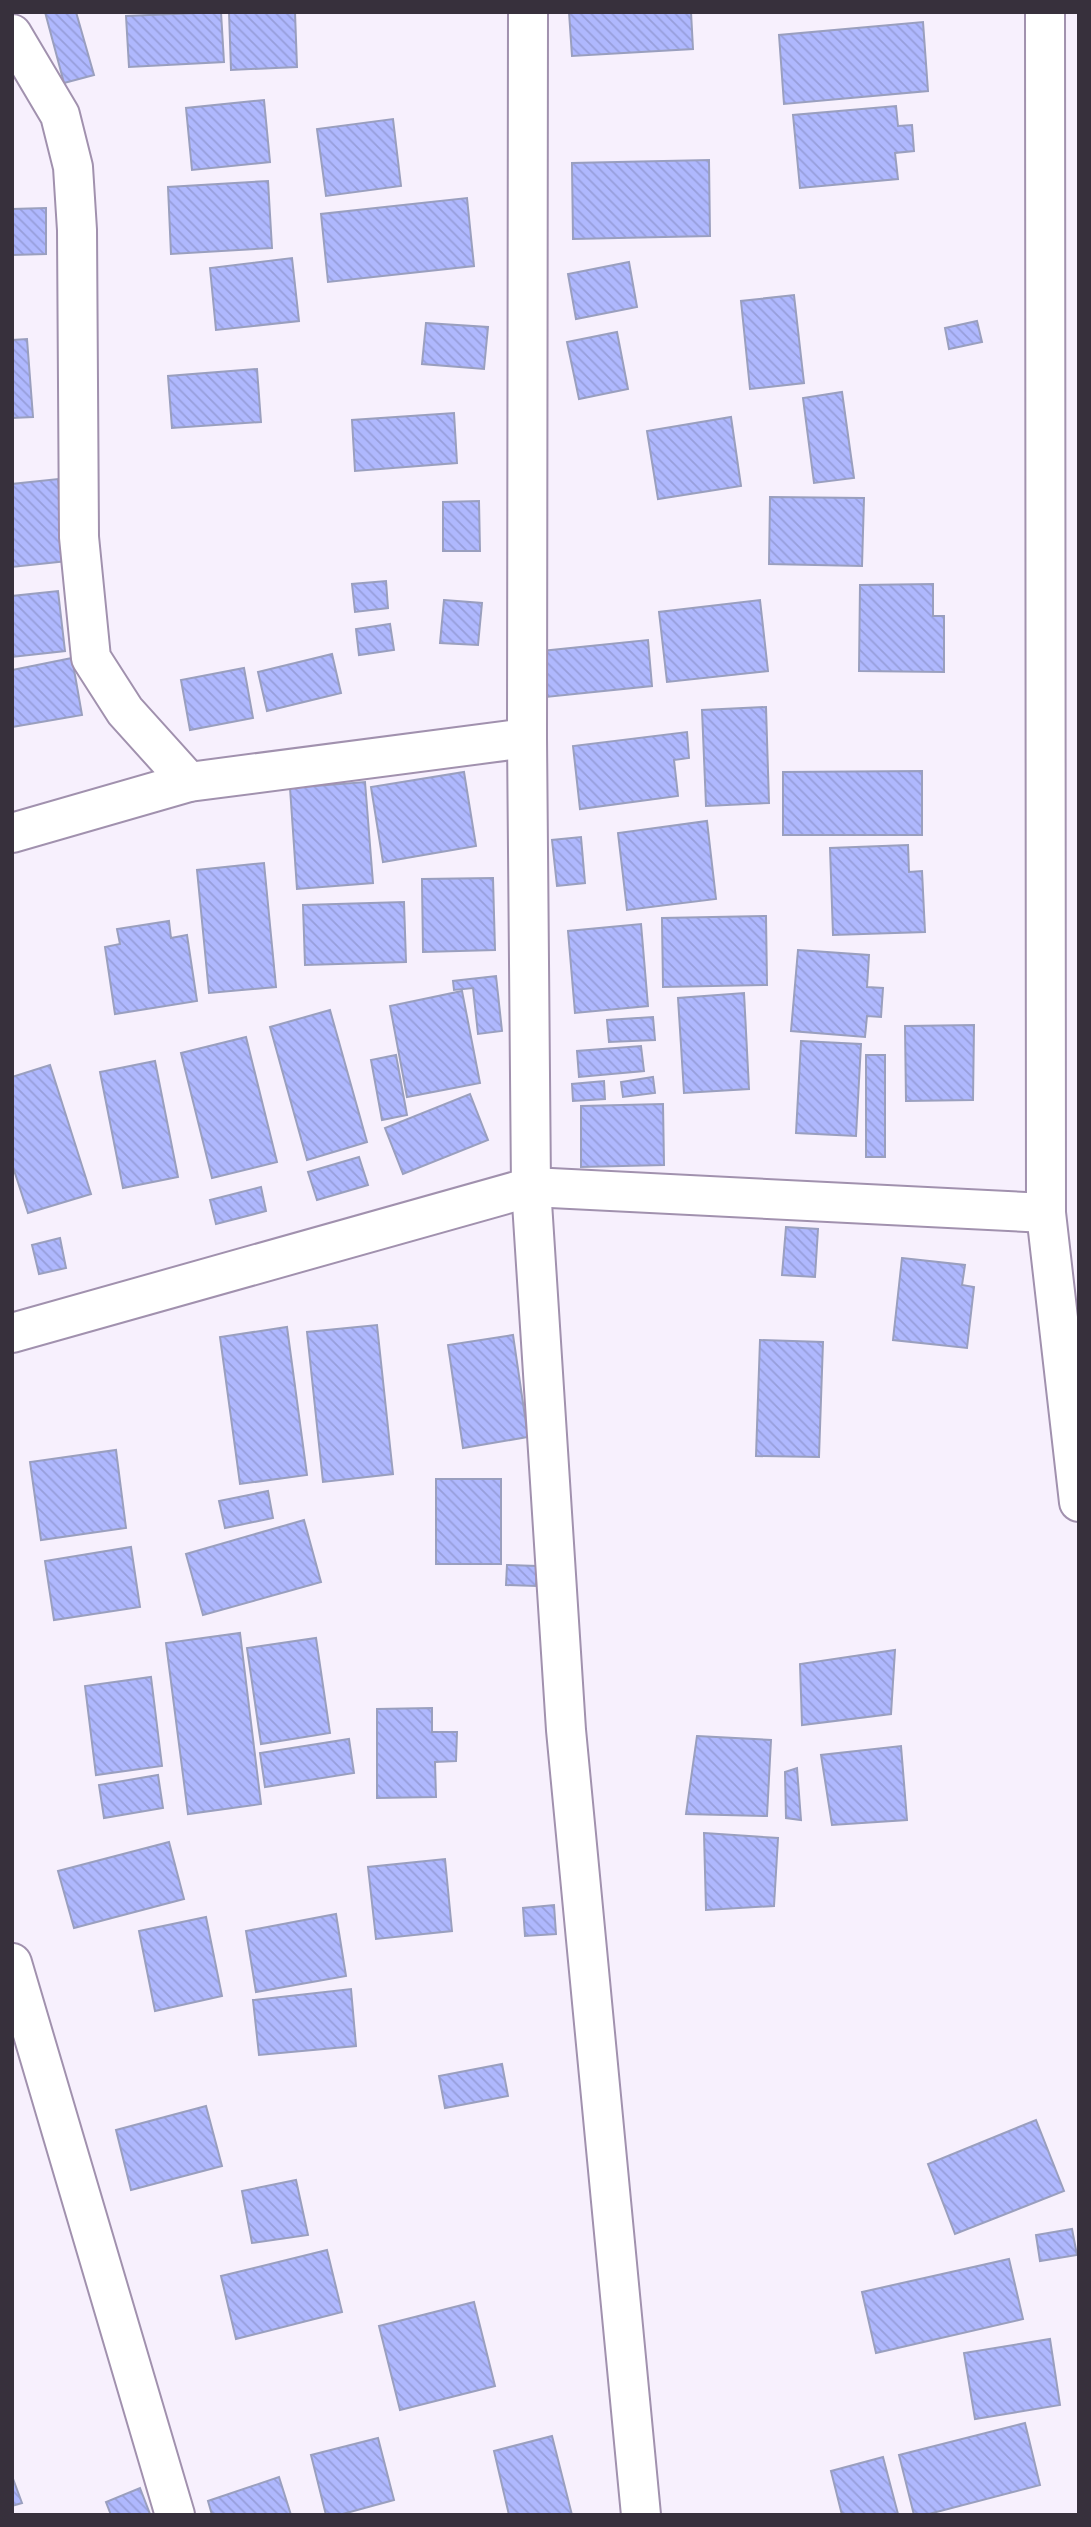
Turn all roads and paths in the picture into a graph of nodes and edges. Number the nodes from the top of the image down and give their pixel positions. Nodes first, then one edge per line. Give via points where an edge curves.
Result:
1 (528, 12) edge
2 (1045, 12) edge
3 (12, 34) edge
4 (527, 738) junction
5 (189, 782) junction
6 (12, 833) edge
7 (531, 1187) junction
8 (1046, 1213) junction
9 (12, 1333) edge
10 (1079, 1502) edge
11 (12, 1963) edge
12 (175, 2515) edge
13 (641, 2515) edge

1 - 4 street
2 - 8 street
3 - 5 street via 60,115 73,167 79,537 92,658 125,711
4 - 5 street
4 - 7 street
5 - 6 street
7 - 8 street
7 - 9 street
7 - 13 street via 566,1730
8 - 10 street
11 - 12 street

